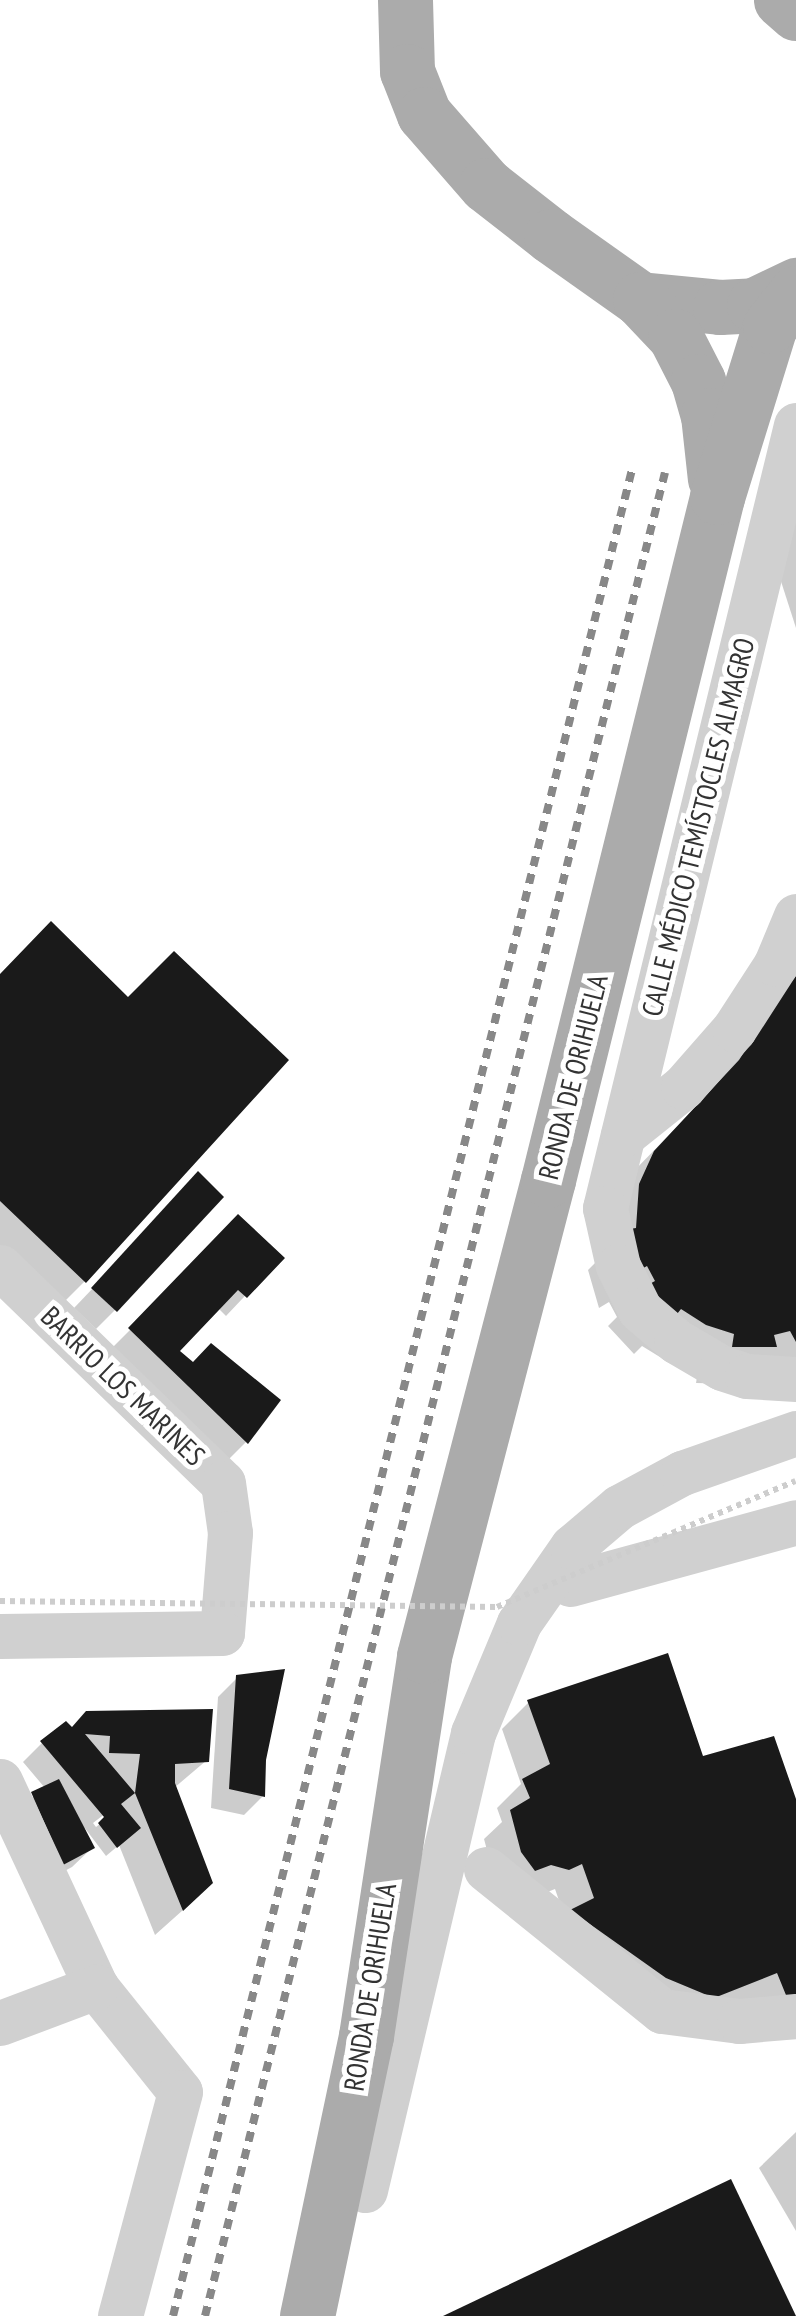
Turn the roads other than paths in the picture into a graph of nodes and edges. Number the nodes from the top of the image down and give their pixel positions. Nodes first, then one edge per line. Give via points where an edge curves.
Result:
1 (406, 0) edge
2 (782, 0) edge
3 (796, 13) edge
4 (796, 286) edge
5 (796, 293) edge
6 (640, 299) junction
7 (796, 425) edge
8 (717, 497) junction
9 (774, 519) junction
10 (796, 570) edge
11 (796, 916) edge
12 (623, 1135) junction
13 (0, 1268) edge
14 (796, 1379) edge
15 (796, 1434) edge
16 (792, 1501) edge
17 (570, 1584) dead end
18 (0, 1636) edge
19 (424, 1656) junction
20 (0, 1782) edge
21 (486, 1869) dead end
22 (96, 1986) junction
23 (796, 2016) edge
24 (0, 2023) edge
25 (364, 2190) junction
26 (120, 2316) edge
27 (307, 2316) edge
28 (334, 2316) edge

1 - 6 main road, RONDA DE ORIHUELA via 407,71 424,114 486,185
2 - 3 main road
4 - 6 main road via 754,304 720,307
5 - 8 main road, RONDA DE ORIHUELA via 770,326
6 - 8 main road, RONDA DE ORIHUELA via 675,336 698,381
7 - 9 street, CALLE MÉDICO TEMÍSTOCLES ALMAGRO
8 - 19 main road, RONDA DE ORIHUELA
9 - 10 street
9 - 12 street, CALLE MÉDICO TEMÍSTOCLES ALMAGRO
11 - 12 street via 776,964 734,1029 683,1087
12 - 14 street, CALLE MÉDICO TEMÍSTOCLES ALMAGRO via 605,1208 618,1266 640,1310 722,1368
13 - 18 street, BARRIO LOS MARINES via 223,1483 230,1533 222,1633
15 - 25 street via 682,1473 619,1507 572,1547 520,1623 474,1733
16 - 17 street
19 - 25 main road, RONDA DE ORIHUELA via 400,1972
19 - 27 main road, RONDA DE ORIHUELA via 366,2036
20 - 22 street
21 - 23 street via 662,2012 738,2021
22 - 24 street
22 - 26 street via 180,2092
25 - 28 main road, RONDA DE ORIHUELA

